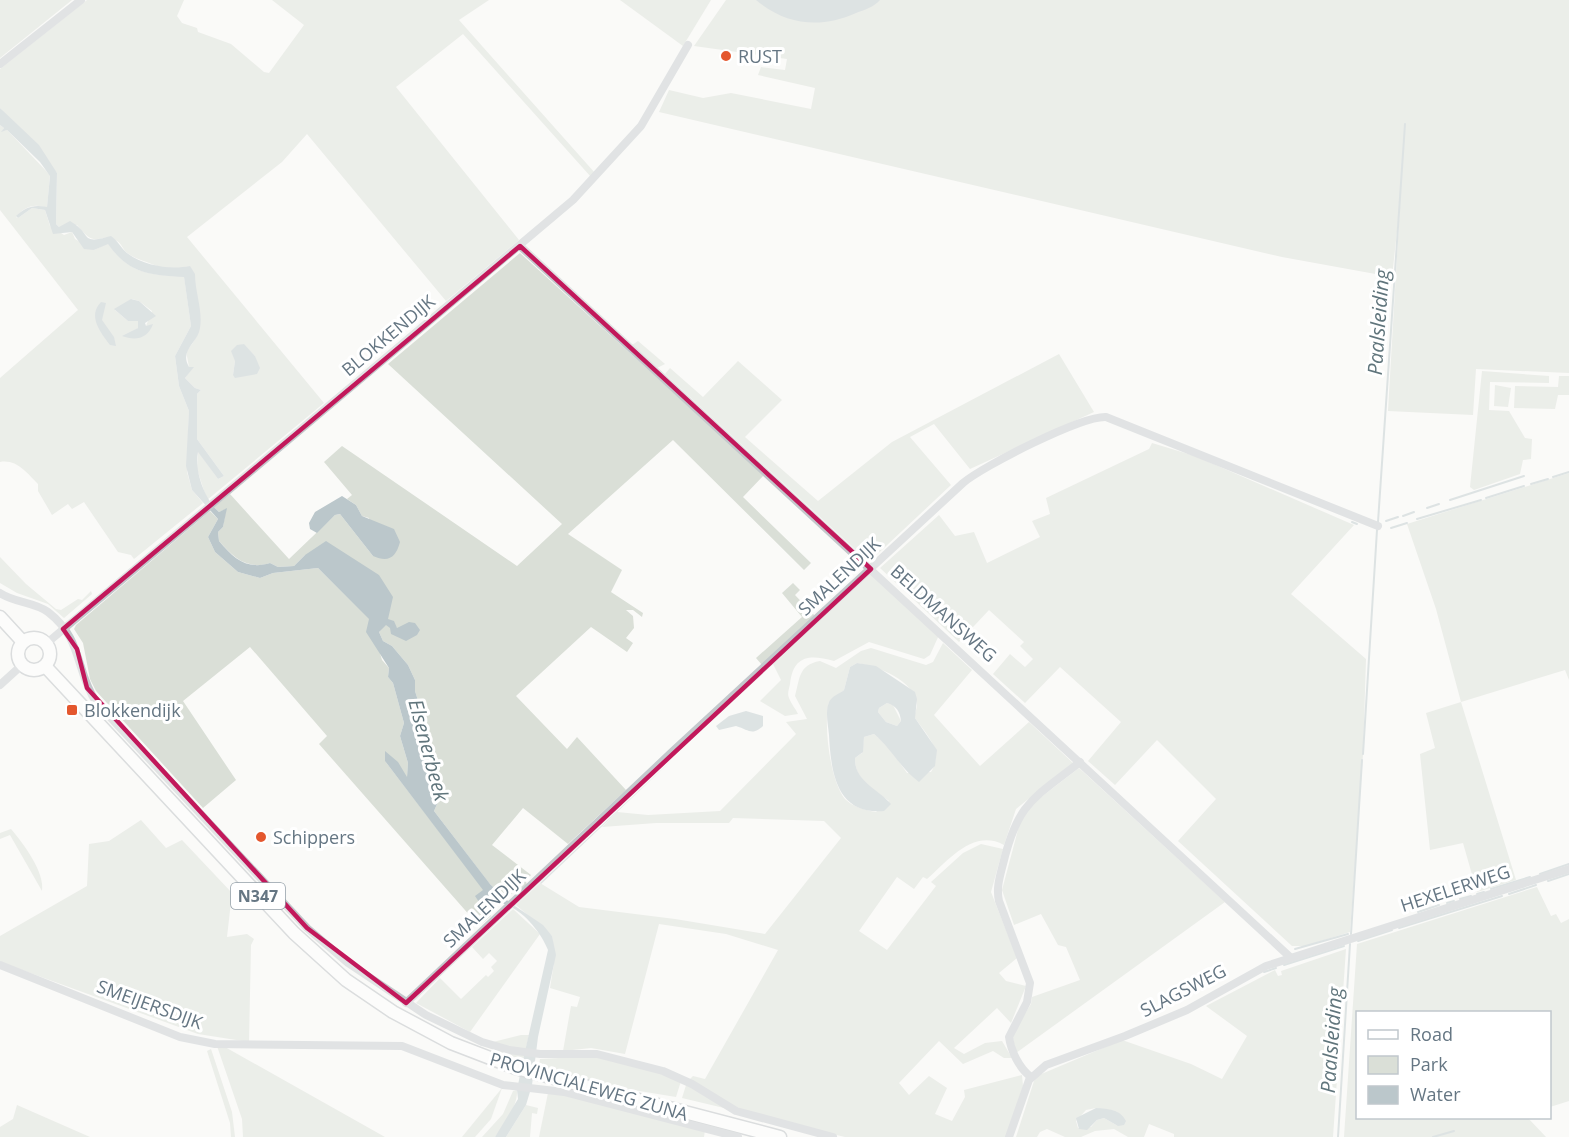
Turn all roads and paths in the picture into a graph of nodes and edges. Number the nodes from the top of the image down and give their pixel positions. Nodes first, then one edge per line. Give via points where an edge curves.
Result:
1 (81, 0) edge
2 (688, 45) dead end
3 (0, 64) edge
4 (520, 246) junction
5 (1378, 526) dead end
6 (871, 569) junction
7 (0, 593) edge
8 (0, 617) edge
9 (63, 629) junction
10 (23, 642) junction
11 (47, 643) junction
12 (22, 665) junction
13 (45, 666) junction
14 (0, 685) edge
15 (1080, 762) junction
16 (1569, 869) edge
17 (1352, 938) joint
18 (1290, 957) junction
19 (0, 964) edge
20 (406, 1003) junction
21 (402, 1046) joint
22 (1031, 1077) junction
23 (738, 1137) edge
24 (780, 1137) edge
25 (833, 1137) edge
26 (1009, 1137) edge

1 - 3 street
2 - 4 street, BLOKKENDIJK via 632,138 577,196
4 - 6 street, BELDMANSWEG
4 - 9 street, BLOKKENDIJK
5 - 6 street, SMALENDIJK via 1117,421 1098,417 978,471
6 - 15 street, BELDMANSWEG
6 - 20 street, SMALENDIJK
7 - 9 street, PROVINCIALEWEG ZUNA via 48,612
8 - 10 main road
9 - 11 street, BLOKKENDIJK
9 - 20 street, PROVINCIALEWEG ZUNA via 77,649 87,688 118,727 307,928 348,963
10 - 11 main road via 36,638
10 - 12 main road via 18,654
11 - 13 main road via 51,654
12 - 13 main road via 36,670
12 - 14 street
13 - 24 main road, PROVINCIALEWEG ZUNA / N347 via 317,956 404,1018 451,1043 537,1075
15 - 18 street, BELDMANSWEG
15 - 22 street via 1021,811 998,888 999,901 1030,983 1028,1000 1009,1036 1014,1053
16 - 17 street, HEXELERWEG
17 - 18 street, SLAGSWEG
18 - 22 street, SLAGSWEG via 1247,975 1187,1010 1049,1064
19 - 21 street, SMEIJERSDIJK via 180,1036 210,1043
20 - 25 street, PROVINCIALEWEG ZUNA via 482,1042 540,1054 597,1054 663,1071 736,1111
21 - 23 street, PROVINCIALEWEG ZUNA via 480,1078 564,1092
22 - 26 street

